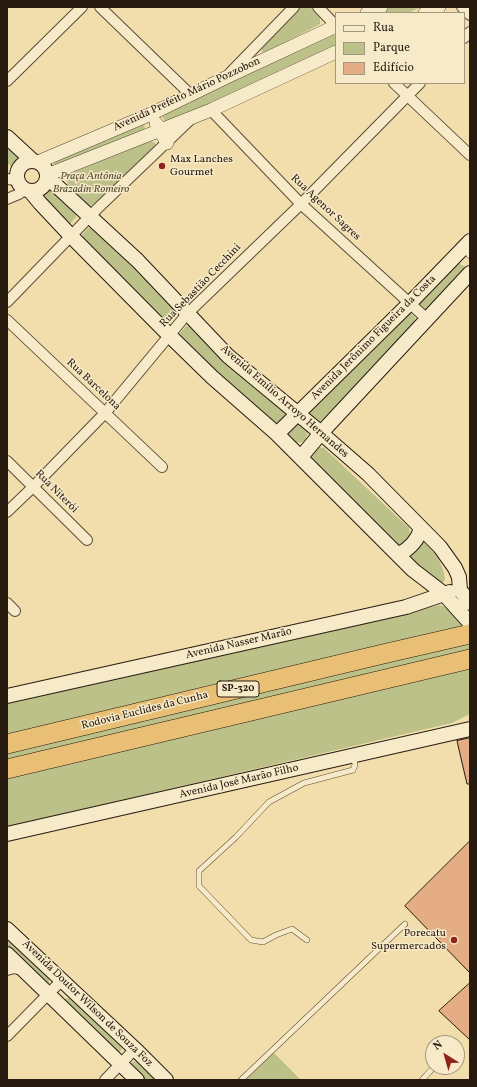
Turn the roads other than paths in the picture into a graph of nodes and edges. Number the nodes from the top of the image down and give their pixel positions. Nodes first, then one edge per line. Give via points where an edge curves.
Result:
1 (82, 7) edge
2 (100, 7) edge
3 (294, 7) edge
4 (318, 7) edge
5 (381, 7) edge
6 (438, 7) edge
7 (462, 7) edge
8 (369, 12) edge
9 (427, 12) edge
10 (470, 15) edge
11 (335, 25) edge
12 (335, 26) edge
13 (335, 52) edge
14 (227, 77) junction
15 (7, 81) edge
16 (395, 84) edge
17 (419, 84) edge
18 (191, 95) junction
19 (408, 95) junction
20 (211, 110) junction
21 (151, 114) junction
22 (193, 117) junction
23 (160, 130) junction
24 (7, 137) edge
25 (167, 143) junction
26 (470, 155) edge
27 (36, 161) junction
28 (47, 176) junction
29 (17, 180) edge
30 (7, 199) edge
31 (300, 204) junction
32 (90, 217) junction
33 (71, 236) junction
34 (468, 249) edge
35 (470, 274) edge
36 (7, 302) edge
37 (410, 303) junction
38 (187, 314) junction
39 (427, 319) junction
40 (7, 320) edge
41 (169, 335) junction
42 (105, 413) junction
43 (298, 414) junction
44 (321, 433) junction
45 (277, 434) junction
46 (301, 457) junction
47 (7, 461) edge
48 (162, 467) dead end
49 (33, 487) junction
50 (7, 512) edge
51 (420, 528) junction
52 (87, 540) dead end
53 (398, 555) junction
54 (465, 589) edge
55 (443, 593) junction
56 (7, 603) edge
57 (470, 603) edge
58 (16, 611) dead end
59 (465, 619) edge
60 (470, 634) edge
61 (470, 659) edge
62 (7, 696) edge
63 (470, 723) edge
64 (470, 729) edge
65 (430, 739) junction
66 (7, 744) edge
67 (354, 756) junction
68 (7, 769) edge
69 (7, 834) edge
70 (404, 924) dead end
71 (9, 933) edge
72 (307, 940) dead end
73 (7, 954) edge
74 (7, 970) edge
75 (24, 970) junction
76 (62, 980) junction
77 (48, 994) junction
78 (7, 1036) edge
79 (135, 1049) junction
80 (120, 1064) junction
81 (105, 1080) edge
82 (137, 1080) edge
83 (166, 1080) edge
84 (241, 1080) edge

1 - 15 street
2 - 18 street
3 - 14 street
4 - 11 street
5 - 8 street
6 - 9 street
7 - 10 street
12 - 14 street, Avenida Prefeito Mário Pozzobon
13 - 20 street, Avenida Prefeito Mário Pozzobon
14 - 18 street, Avenida Prefeito Mário Pozzobon
16 - 19 street
17 - 19 street, Rua Sebastião Cecchini
18 - 21 street, Avenida Prefeito Mário Pozzobon
19 - 26 street
19 - 31 street, Rua Sebastião Cecchini
20 - 22 street, Avenida Prefeito Mário Pozzobon
20 - 31 street, Rua Agenor Sagres
21 - 23 street
21 - 27 street, Avenida Prefeito Mário Pozzobon
22 - 23 street, Avenida Prefeito Mário Pozzobon
22 - 25 street
23 - 25 street
23 - 28 street, Avenida Prefeito Mário Pozzobon
24 - 27 main road, Avenida Emílio Arroyo Hernandes
25 - 32 street
27 - 28 main road, Avenida Emílio Arroyo Hernandes via 44,166
27 - 29 main road via 22,164 18,168
28 - 29 main road via 43,186 35,190
28 - 32 main road, Avenida Emílio Arroyo Hernandes
29 - 30 street
29 - 33 main road
31 - 37 street, Rua Agenor Sagres
31 - 38 street, Rua Sebastião Cecchini
32 - 33 street
32 - 38 main road, Avenida Emílio Arroyo Hernandes via 138,261
33 - 36 street
33 - 41 main road
34 - 37 main road, Avenida Jerônimo Figueira da Costa
35 - 39 main road, Avenida Jerônimo Figueira da Costa
37 - 39 street, Rua Agenor Sagres
37 - 43 main road, Avenida Jerônimo Figueira da Costa
38 - 41 street, Rua Sebastião Cecchini
38 - 43 main road, Avenida Emílio Arroyo Hernandes via 228,356
39 - 44 main road, Avenida Jerônimo Figueira da Costa
40 - 42 street, Rua Barcelona
41 - 42 street, Rua Sebastião Cecchini
41 - 45 main road
42 - 48 street, Rua Barcelona
42 - 49 street, Rua Sebastião Cecchini
43 - 44 main road, Avenida Emílio Arroyo Hernandes
43 - 45 main road, Avenida Jerônimo Figueira da Costa
44 - 46 main road, Avenida Jerônimo Figueira da Costa
44 - 51 main road, Avenida Emílio Arroyo Hernandes via 368,474
45 - 46 main road
46 - 53 main road
47 - 49 street, Rua Niterói
49 - 50 street, Rua Sebastião Cecchini
49 - 52 street, Rua Niterói
51 - 53 main road via 413,544
51 - 54 main road, Avenida Emílio Arroyo Hernandes via 440,547 455,568
53 - 55 main road
54 - 55 main road, Avenida Nasser Marão
54 - 57 main road, Avenida Emílio Arroyo Hernandes
55 - 59 main road
55 - 62 main road, Avenida Nasser Marão via 406,607
56 - 58 street
60 - 66 highway, Rodovia Euclides da Cunha / SP-320
61 - 68 highway, SP-320
63 - 65 main road
64 - 65 main road, Avenida José Marão Filho
65 - 67 main road, Avenida José Marão Filho
67 - 69 main road, Avenida José Marão Filho
67 - 72 lane via 353,770 304,783 269,802 199,871 199,886 251,940 263,942 292,929
70 - 84 lane
71 - 76 main road, Avenida Doutor Wilson de Souza Foz
73 - 75 main road, Avenida Doutor Wilson de Souza Foz
74 - 75 street
75 - 77 main road, Avenida Doutor Wilson de Souza Foz
76 - 77 street
76 - 79 main road, Avenida Doutor Wilson de Souza Foz
77 - 78 street
77 - 80 main road, Avenida Doutor Wilson de Souza Foz
79 - 80 street
79 - 83 main road, Avenida Doutor Wilson de Souza Foz
80 - 81 street
80 - 82 main road, Avenida Doutor Wilson de Souza Foz

